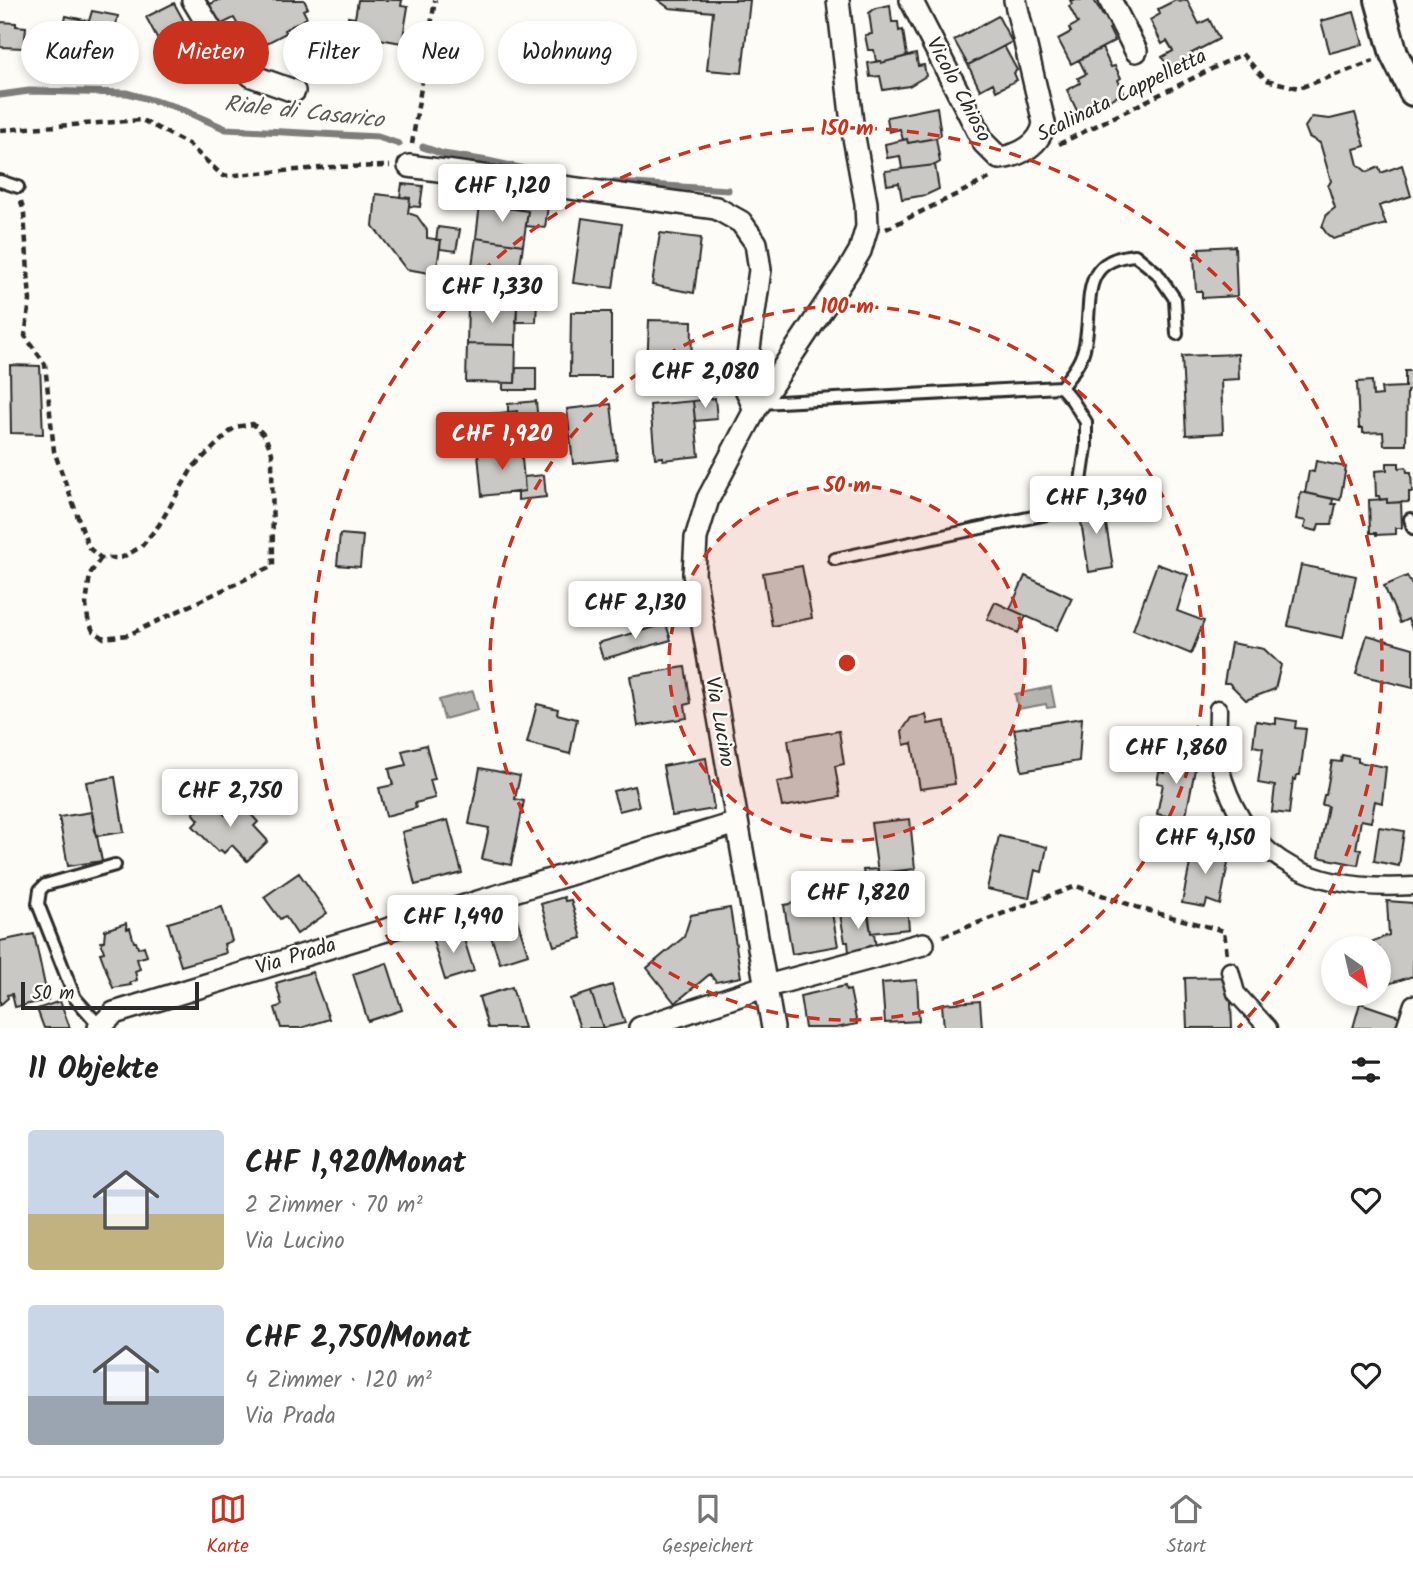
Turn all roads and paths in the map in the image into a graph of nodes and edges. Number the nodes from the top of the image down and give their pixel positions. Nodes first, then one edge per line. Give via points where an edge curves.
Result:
1 (193, 0) edge
2 (435, 0) edge
3 (838, 0) edge
4 (911, 0) edge
5 (1015, 0) edge
6 (1110, 0) edge
7 (1379, 0) edge
8 (1136, 51) dead end
9 (1394, 54) junction
10 (294, 91) dead end
11 (1413, 92) edge
12 (0, 130) edge
13 (1059, 144) dead end
14 (409, 166) junction
15 (998, 174) dead end
16 (0, 181) edge
17 (18, 187) joint
18 (864, 240) junction
19 (1177, 334) dead end
20 (1061, 387) junction
21 (758, 406) junction
22 (101, 558) junction
23 (835, 559) dead end
24 (1218, 709) dead end
25 (737, 822) junction
26 (115, 865) dead end
27 (1413, 886) edge
28 (923, 944) joint
29 (1230, 971) joint
30 (767, 986) junction
31 (1413, 1003) edge
32 (99, 1027) edge
33 (640, 1028) edge
34 (773, 1028) edge
35 (1268, 1028) edge
36 (1405, 1028) edge

1 - 10 street via 222,48 252,76
2 - 14 path
3 - 18 street, Via Lucino via 866,203
4 - 5 street, Vicolo Chioso via 984,143 999,158 1027,149 1043,133
6 - 8 street
7 - 9 street
9 - 11 street
9 - 13 path, Scalinata Cappelletta via 1299,88 1266,80 1242,54
12 - 14 path via 142,120 188,144 223,176
14 - 21 street via 716,208 741,222 756,243 760,270 744,384
15 - 18 path
16 - 17 lane
17 - 22 path via 30,300 24,336 45,364 54,451 89,548
18 - 21 street, Via Lucino
19 - 20 lane via 1175,299 1157,273 1135,255 1117,257 1100,266 1092,283 1084,350
20 - 21 lane
20 - 23 lane via 1086,422 1087,447 1080,488 1061,511
21 - 25 street, Via Lucino via 708,499 696,538 694,574
22 - 22 path via 121,558 141,547 193,467 235,426 253,424 265,436 272,453 273,566 128,635 104,638 93,631 86,605 90,574
24 - 27 street via 1219,765 1234,804 1259,844 1294,869 1340,884
25 - 30 street, Via Lucino
25 - 32 street, Via Prada via 114,1013
26 - 32 lane, Via Prada via 44,886 38,904 75,998
28 - 29 path via 1076,886 1224,931
28 - 30 street
29 - 35 street via 1236,993
30 - 33 street
30 - 34 street, Via Lucino
31 - 36 street

